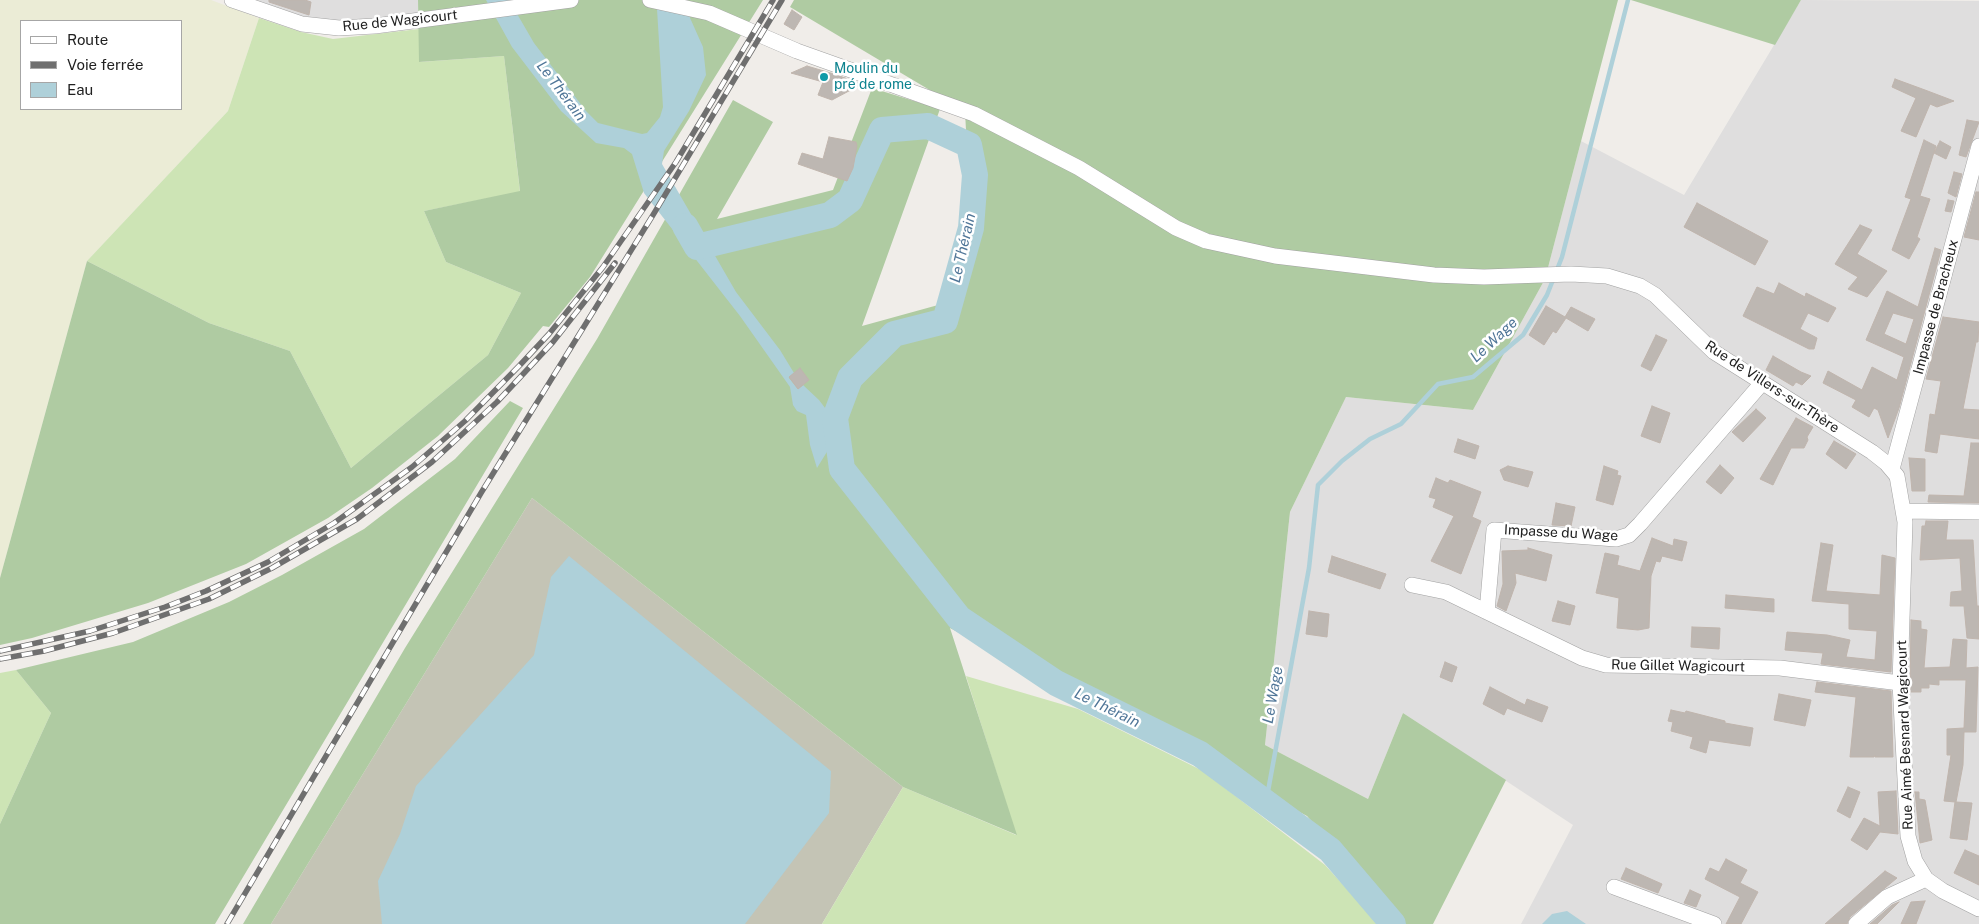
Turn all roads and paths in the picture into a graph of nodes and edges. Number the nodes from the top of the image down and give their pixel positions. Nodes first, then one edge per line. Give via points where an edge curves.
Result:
1 (232, 0) edge
2 (572, 0) edge
3 (650, 0) edge
4 (1979, 146) edge
5 (1762, 383) junction
6 (1892, 469) junction
7 (1904, 511) junction
8 (1979, 512) edge
9 (1412, 585) dead end
10 (1487, 612) junction
11 (1900, 683) junction
12 (1926, 879) junction
13 (1614, 886) dead end
14 (1979, 908) edge
15 (1714, 924) edge
16 (1856, 924) edge

1 - 2 street, Rue de Wagicourt via 291,21 326,28 375,26
3 - 5 street, Rue de Villers-sur-Thère via 688,7 797,51 988,120 1106,183 1196,238 1252,252 1426,275 1571,274 1613,277 1640,286 1663,301 1708,347
4 - 6 street, Impasse de Bracheux
5 - 6 street, Rue de Villers-sur-Thère via 1872,452
5 - 10 street, Impasse du Wage via 1628,534 1616,539 1494,530
6 - 7 street, Rue Aimé Besnard Wagicourt via 1900,486
7 - 8 street
7 - 11 street, Rue Aimé Besnard Wagicourt
9 - 10 street, Rue Gillet Wagicourt via 1446,592
10 - 11 street, Rue Gillet Wagicourt via 1582,658 1606,665 1780,668
11 - 12 street, Rue Aimé Besnard Wagicourt via 1906,826 1915,861
12 - 14 street, Rue Aimé Besnard Wagicourt
12 - 16 street via 1887,897
13 - 15 street

